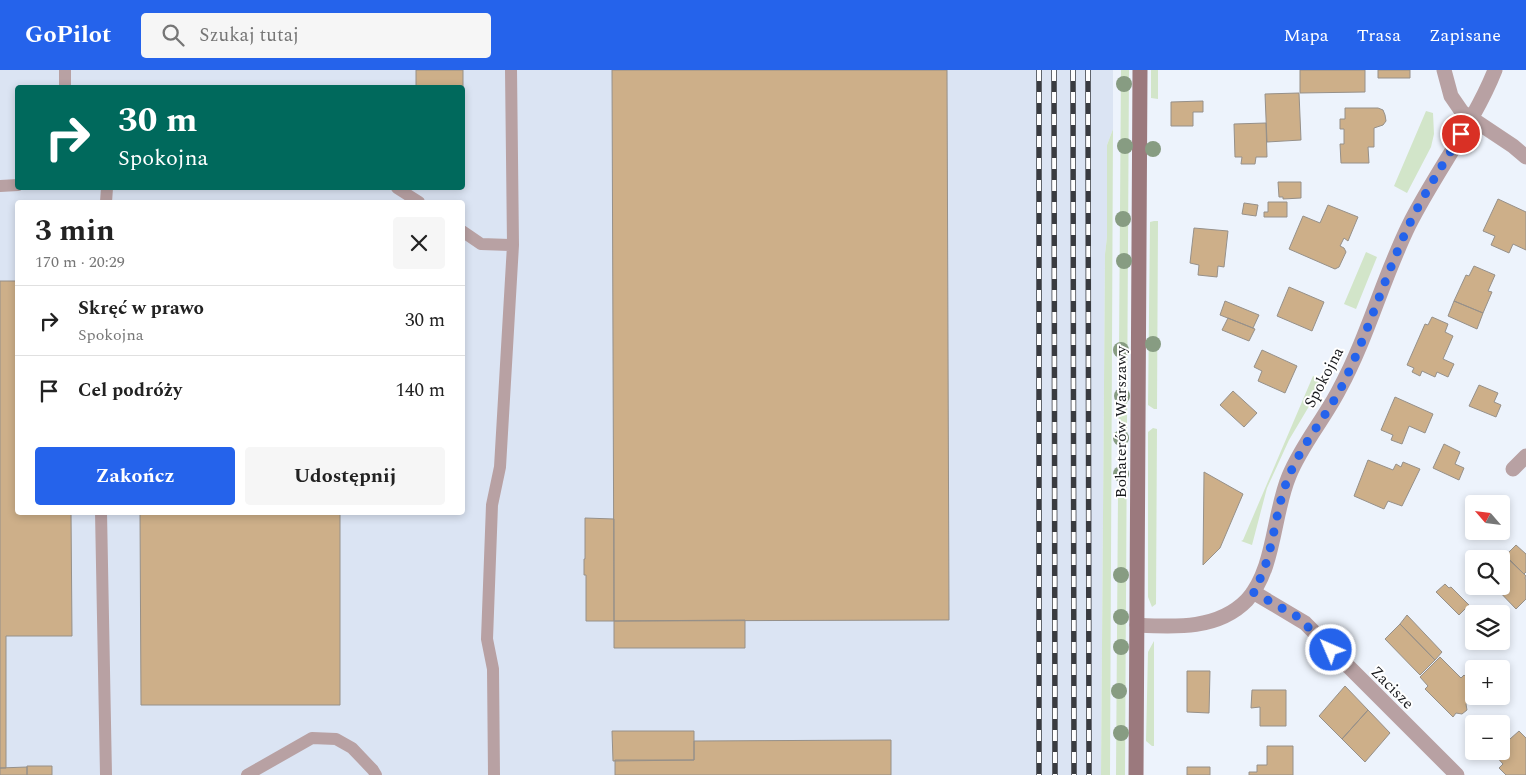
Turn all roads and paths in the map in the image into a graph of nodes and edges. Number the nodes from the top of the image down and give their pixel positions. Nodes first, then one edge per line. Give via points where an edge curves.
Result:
1 (65, 70) edge
2 (511, 70) edge
3 (1140, 70) edge
4 (1444, 70) edge
5 (1495, 70) edge
6 (65, 85) edge
7 (1470, 119) junction
8 (1526, 157) edge
9 (15, 185) edge
10 (0, 186) edge
11 (400, 190) edge
12 (417, 200) edge
13 (465, 233) edge
14 (513, 245) junction
15 (1526, 456) edge
16 (1513, 469) dead end
17 (101, 515) edge
18 (1253, 592) junction
19 (1136, 625) junction
20 (106, 775) edge
21 (247, 775) edge
22 (376, 775) edge
23 (494, 775) edge
24 (1136, 775) edge
25 (1456, 775) edge

1 - 6 lane
2 - 14 lane
3 - 19 street, Bohaterów Warszawy
4 - 7 street via 1451,96
5 - 7 street, Spokojna
7 - 8 street
7 - 18 street, Spokojna via 1408,226 1340,389 1289,475 1266,563
9 - 10 lane
11 - 12 lane
13 - 14 lane via 481,244
14 - 23 lane via 500,467 492,505 487,638 492,669
15 - 16 street
17 - 20 lane
18 - 19 street, Spokojna via 1238,607 1205,623
18 - 25 street, Zacisze via 1305,623
19 - 24 street, Bohaterów Warszawy
21 - 22 lane via 312,738 336,739 352,748

